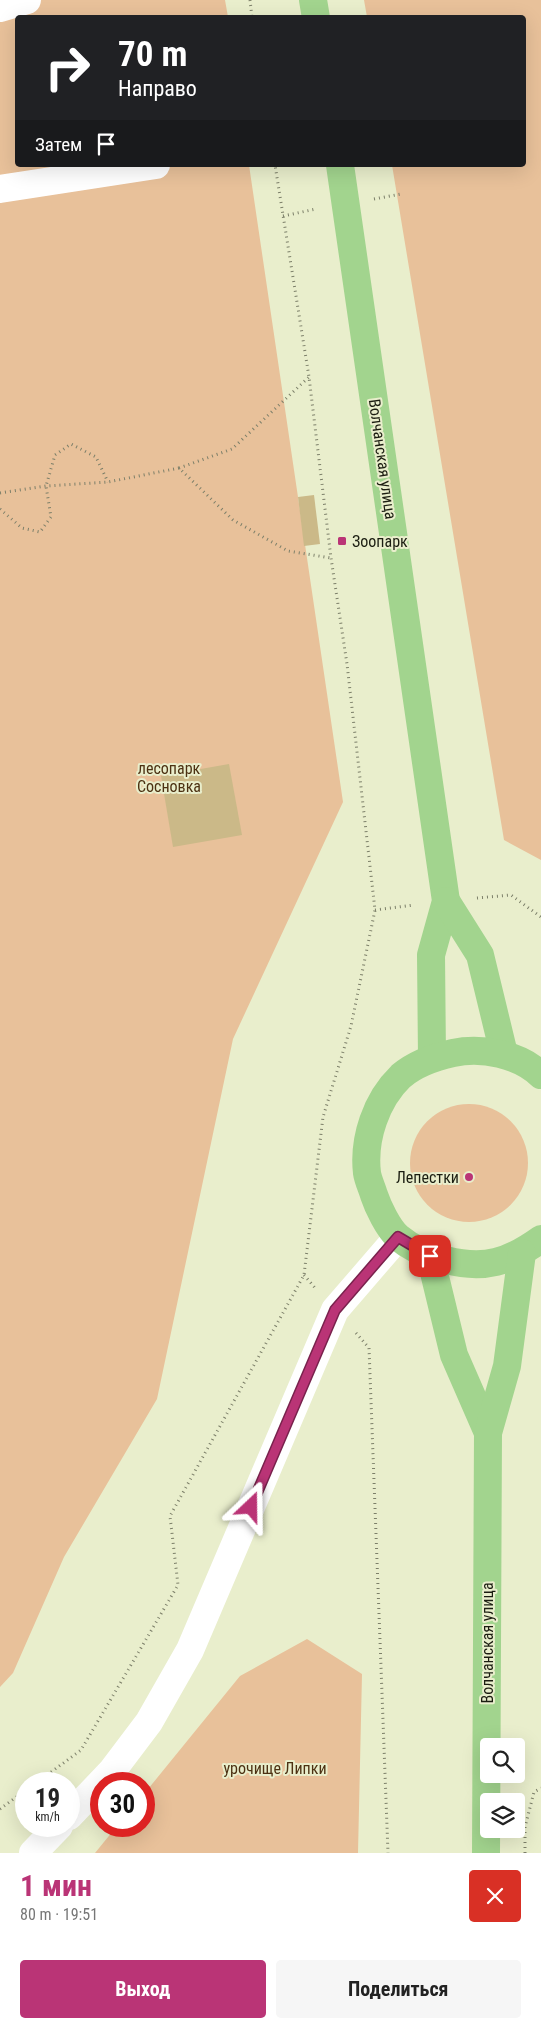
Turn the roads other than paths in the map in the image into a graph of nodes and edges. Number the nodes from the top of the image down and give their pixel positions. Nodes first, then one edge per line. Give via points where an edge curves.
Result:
1 (313, 0) edge
2 (316, 15) edge
3 (143, 167) edge
4 (340, 167) edge
5 (0, 189) edge
6 (446, 901) junction
7 (504, 1054) junction
8 (432, 1058) junction
9 (541, 1075) edge
10 (398, 1237) junction
11 (532, 1246) edge
12 (430, 1256) junction
13 (488, 1433) junction
14 (80, 1804) edge
15 (48, 1837) edge
16 (33, 1853) edge
17 (486, 1853) edge

1 - 2 main road
3 - 5 street
4 - 6 main road, Волчанская улица
6 - 7 main road, Волчанская улица via 480,955
6 - 8 main road, Волчанская улица via 431,955
7 - 8 main road via 467,1050
7 - 9 main road via 534,1068
8 - 10 main road via 402,1076 380,1105 367,1138 367,1174 378,1208
10 - 12 main road
10 - 14 street via 335,1310 190,1650 148,1722 112,1771
11 - 12 main road via 494,1263 465,1265
11 - 13 main road, Волчанская улица via 507,1366
12 - 13 main road, Волчанская улица via 454,1354
13 - 17 main road, Волчанская улица
15 - 16 street

